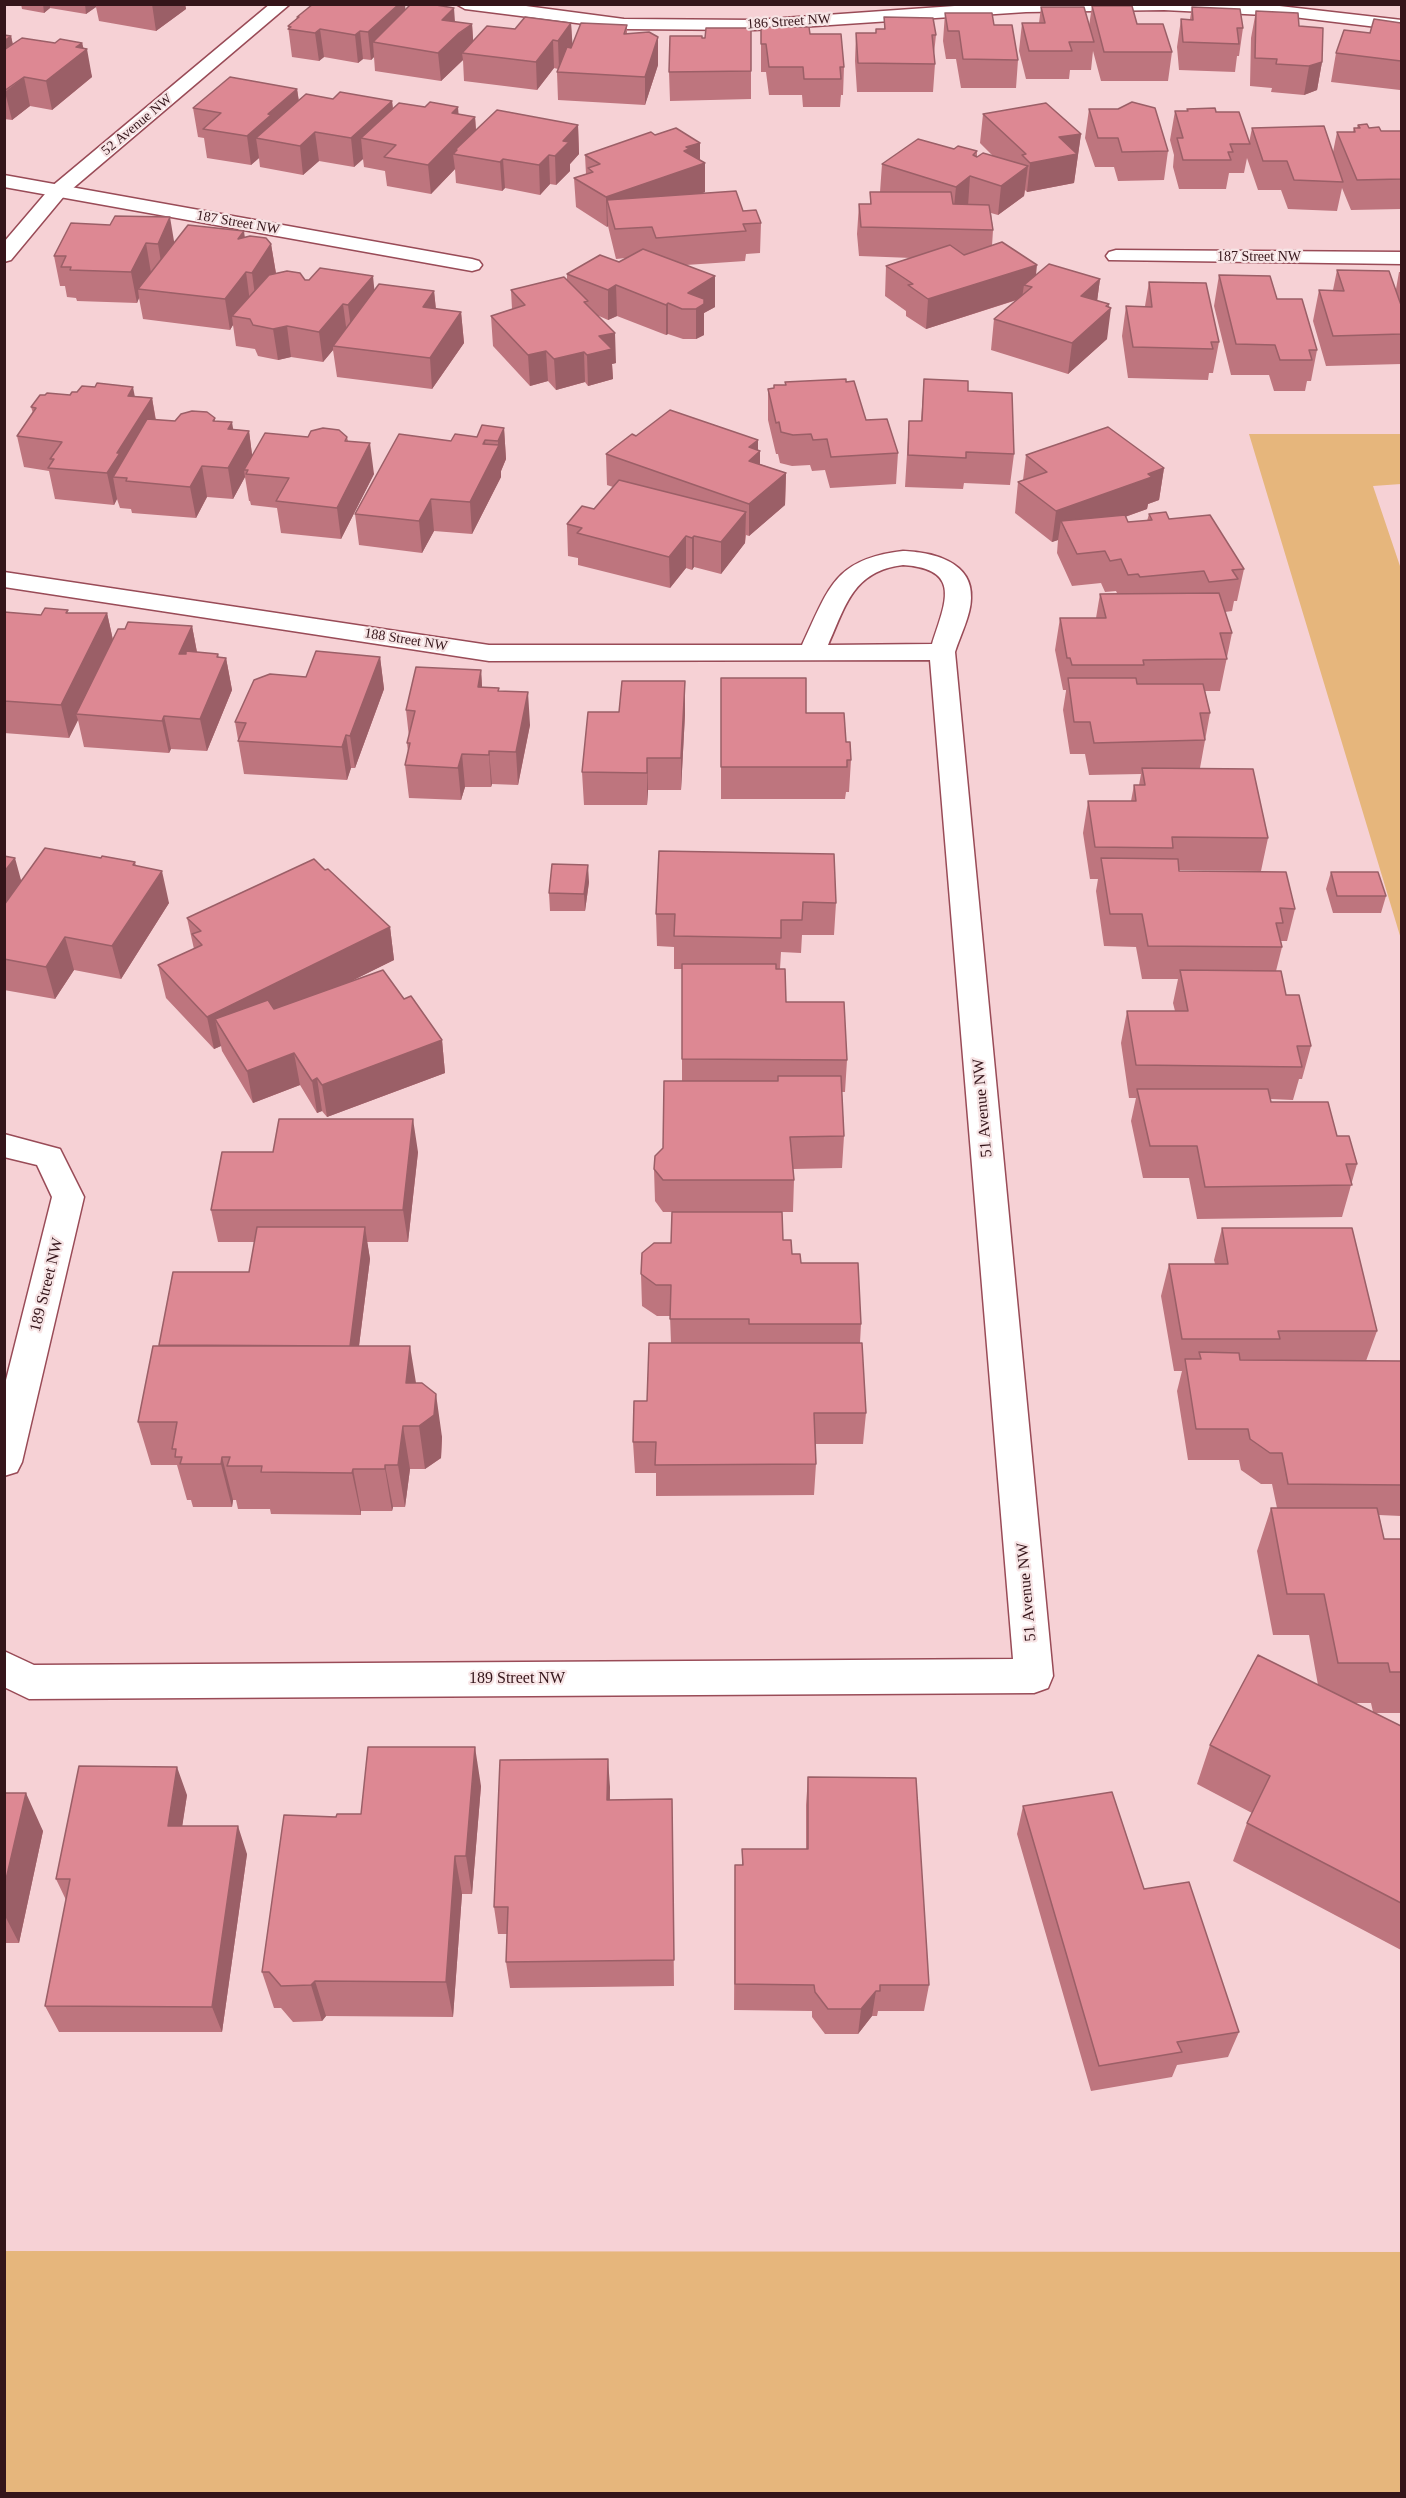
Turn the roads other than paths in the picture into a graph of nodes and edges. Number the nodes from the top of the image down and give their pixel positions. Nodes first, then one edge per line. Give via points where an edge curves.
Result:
1 (281, 4) edge
2 (465, 4) edge
3 (1164, 5) edge
4 (1401, 25) edge
5 (4, 181) edge
6 (58, 191) junction
7 (4, 256) edge
8 (1116, 256) dead end
9 (1401, 258) edge
10 (472, 265) dead end
11 (4, 579) edge
12 (812, 651) junction
13 (942, 652) junction
14 (4, 1145) edge
15 (4, 1461) edge
16 (4, 1667) edge
17 (1034, 1676) joint

1 - 6 street, 52 Avenue NW
2 - 3 street, 186 Street NW via 624,24 755,25 1026,7
3 - 4 street, 186 Street NW via 1285,10
5 - 6 street, 187 Street NW
6 - 7 street, 52 Avenue NW
6 - 10 street, 187 Street NW
8 - 9 street, 187 Street NW
11 - 12 street, 188 Street NW via 489,653
12 - 13 street, 188 Street NW
12 - 13 street, 51 Avenue NW via 855,573 885,560 926,561 953,574 959,591
13 - 17 street, 51 Avenue NW
14 - 15 street, 189 Street NW via 49,1157 68,1197
16 - 17 street, 189 Street NW via 29,1682

